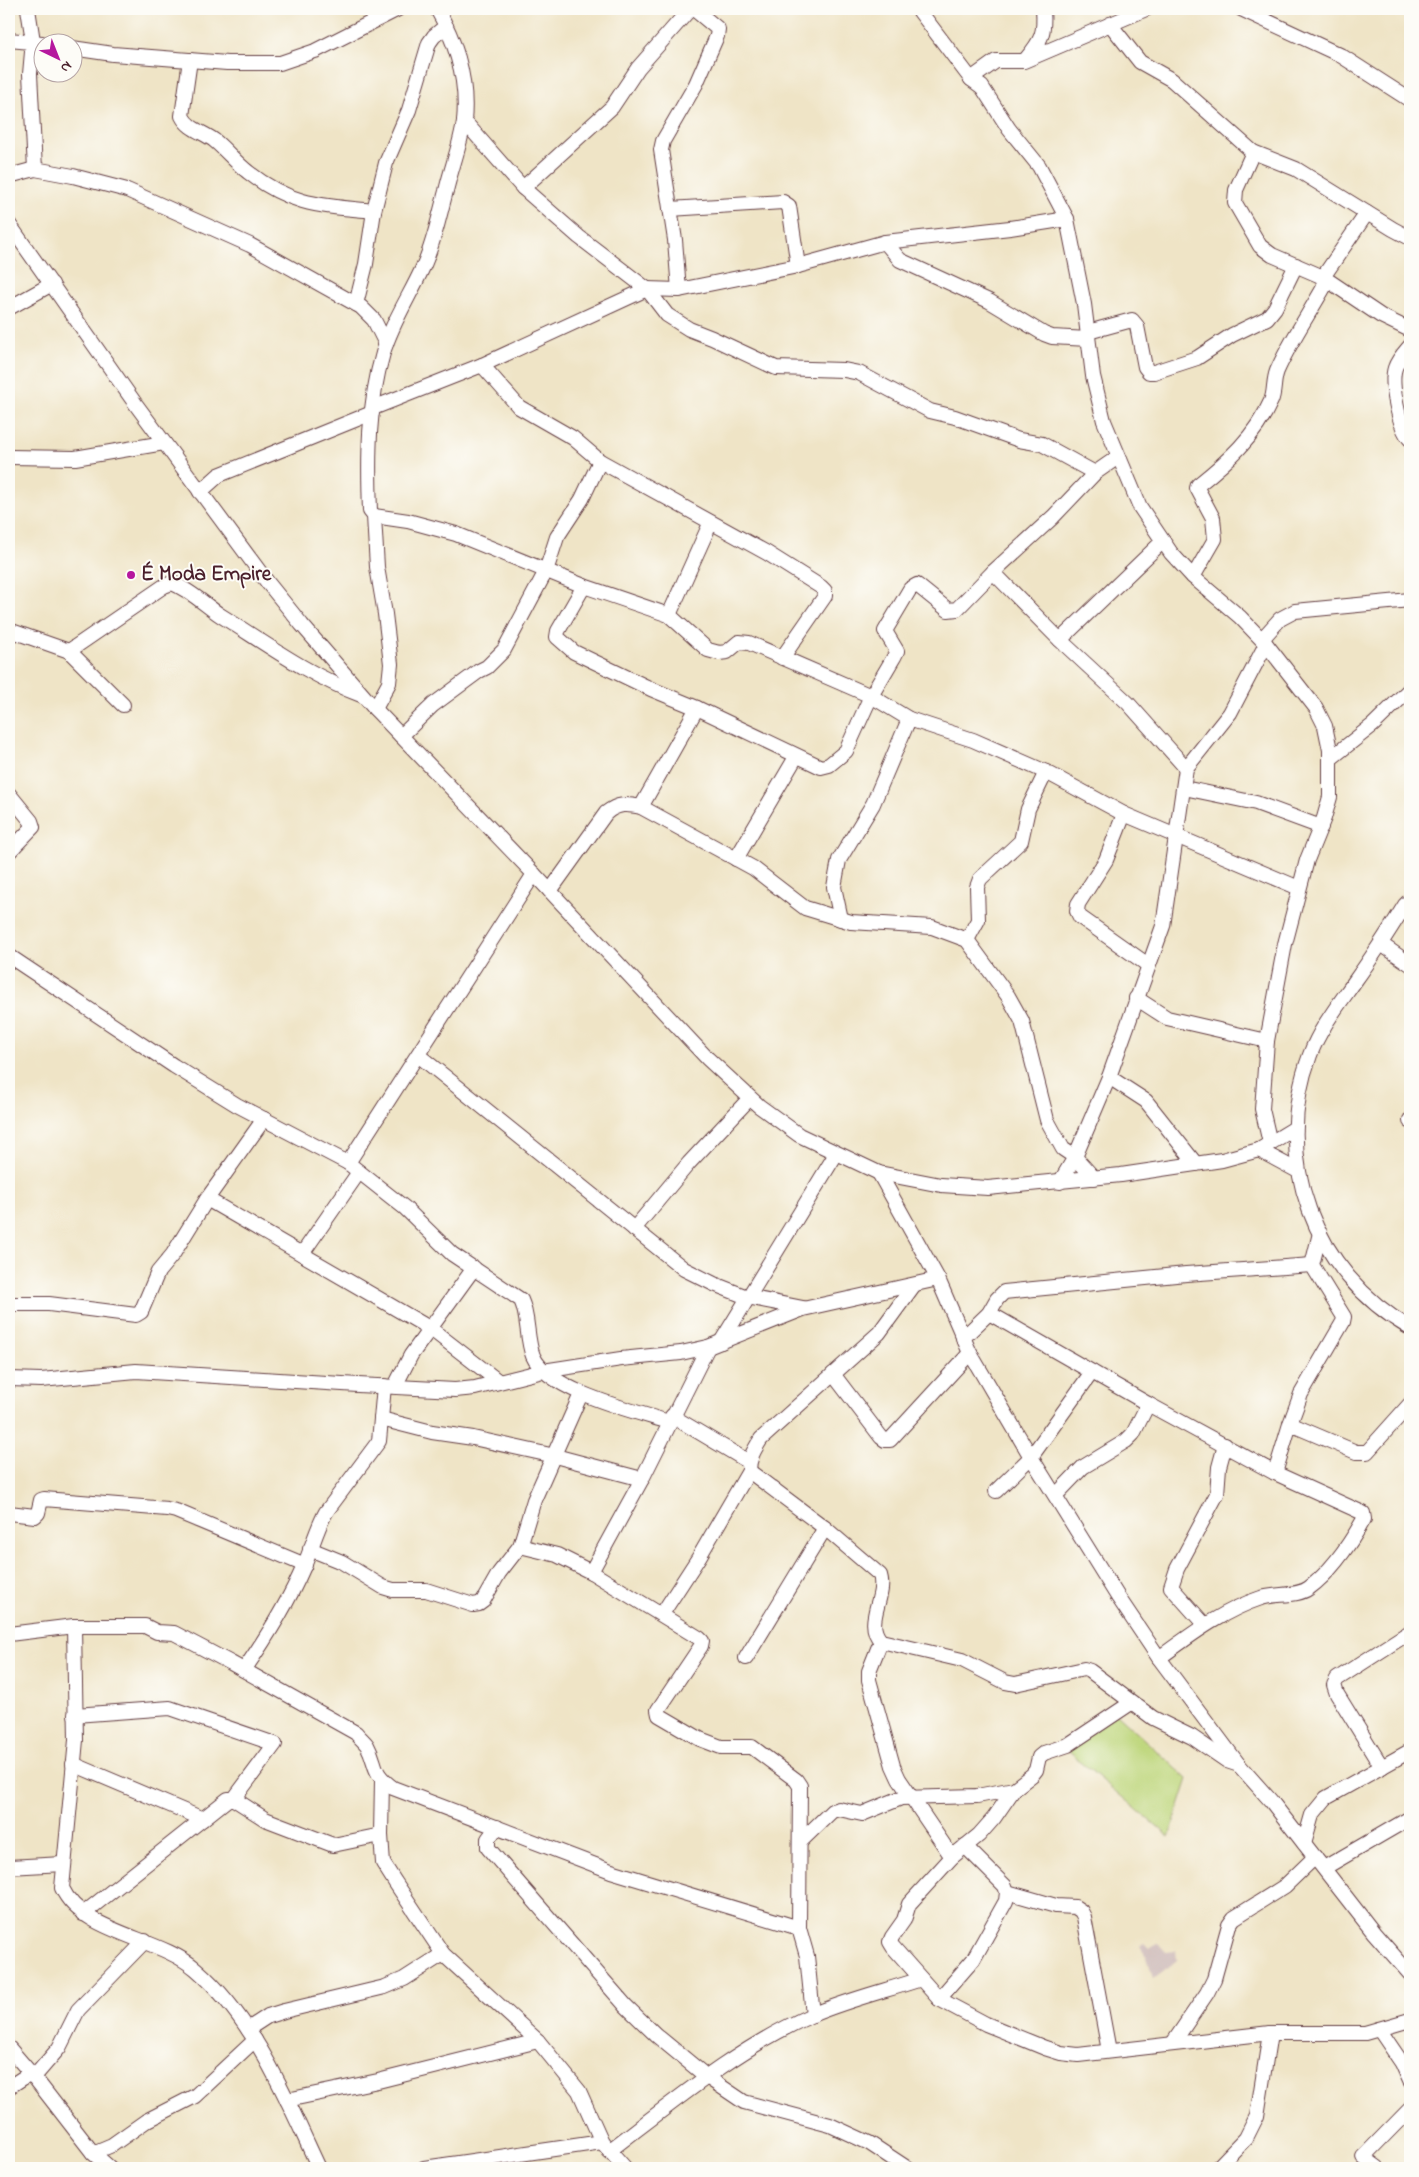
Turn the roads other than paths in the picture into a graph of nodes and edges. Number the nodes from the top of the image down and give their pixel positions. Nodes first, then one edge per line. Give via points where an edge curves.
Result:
1 (28, 9) edge
2 (398, 9) edge
3 (437, 9) edge
4 (690, 9) edge
5 (694, 9) edge
6 (918, 9) edge
7 (1043, 9) edge
8 (1146, 9) edge
9 (1240, 9) edge
10 (1110, 24) junction
11 (446, 26) junction
12 (35, 32) edge
13 (9, 40) edge
14 (32, 42) edge
15 (82, 49) edge
16 (190, 60) junction
17 (1024, 61) junction
18 (32, 66) edge
19 (971, 79) junction
20 (1410, 100) edge
21 (464, 121) junction
22 (1253, 152) junction
23 (35, 169) junction
24 (9, 176) edge
25 (523, 188) junction
26 (670, 209) junction
27 (374, 211) junction
28 (1367, 213) junction
29 (1067, 219) junction
30 (9, 224) edge
31 (1410, 238) edge
32 (885, 242) junction
33 (1296, 265) junction
34 (798, 266) junction
35 (1323, 277) junction
36 (52, 284) junction
37 (647, 289) junction
38 (679, 290) junction
39 (356, 304) junction
40 (9, 308) edge
41 (1410, 330) edge
42 (1088, 335) junction
43 (386, 344) junction
44 (1410, 346) edge
45 (482, 365) junction
46 (373, 411) junction
47 (1410, 439) edge
48 (164, 443) junction
49 (9, 457) edge
50 (1118, 457) junction
51 (600, 461) junction
52 (1095, 473) junction
53 (200, 492) junction
54 (374, 516) junction
55 (710, 524) junction
56 (1163, 541) junction
57 (546, 570) junction
58 (993, 572) junction
59 (1193, 577) junction
60 (584, 586) junction
61 (1410, 600) edge
62 (669, 615) junction
63 (9, 630) edge
64 (1060, 640) junction
65 (1264, 641) junction
66 (69, 651) junction
67 (782, 658) junction
68 (1410, 689) edge
69 (363, 695) junction
70 (871, 696) junction
71 (123, 705) dead end
72 (697, 708) junction
73 (375, 709) junction
74 (909, 719) junction
75 (401, 736) junction
76 (796, 756) junction
77 (1330, 759) junction
78 (1186, 768) junction
79 (1046, 772) junction
80 (1184, 788) junction
81 (9, 794) edge
82 (641, 807) junction
83 (1124, 814) junction
84 (1321, 827) junction
85 (1176, 837) junction
86 (9, 852) edge
87 (736, 859) junction
88 (534, 874) junction
89 (1299, 888) junction
90 (550, 892) junction
91 (1410, 900) edge
92 (840, 919) junction
93 (967, 940) junction
94 (1381, 944) junction
95 (9, 956) edge
96 (1410, 964) edge
97 (1148, 965) junction
98 (1136, 998) junction
99 (1267, 1041) junction
100 (418, 1055) junction
101 (1109, 1077) junction
102 (750, 1098) junction
103 (264, 1119) junction
104 (1295, 1128) junction
105 (1264, 1147) junction
106 (836, 1154) junction
107 (1074, 1157) junction
108 (1196, 1164) junction
109 (354, 1168) junction
110 (1298, 1171) junction
111 (879, 1173) junction
112 (1094, 1178) junction
113 (1060, 1182) junction
114 (207, 1199) junction
115 (634, 1228) junction
116 (1320, 1233) junction
117 (302, 1254) junction
118 (1312, 1265) junction
119 (474, 1268) junction
120 (938, 1279) junction
121 (914, 1285) junction
122 (747, 1297) junction
123 (9, 1304) edge
124 (803, 1308) junction
125 (989, 1313) junction
126 (1410, 1328) edge
127 (430, 1329) junction
128 (963, 1338) junction
129 (721, 1342) junction
130 (708, 1347) junction
131 (970, 1353) junction
132 (542, 1371) junction
133 (1092, 1372) junction
134 (833, 1374) junction
135 (9, 1379) edge
136 (498, 1381) junction
137 (390, 1386) junction
138 (581, 1394) junction
139 (1148, 1404) junction
140 (1410, 1404) edge
141 (381, 1419) junction
142 (670, 1419) junction
143 (1290, 1424) junction
144 (1225, 1445) junction
145 (555, 1456) junction
146 (1031, 1457) junction
147 (749, 1467) junction
148 (1275, 1473) junction
149 (642, 1479) junction
150 (996, 1491) dead end
151 (1056, 1495) junction
152 (9, 1513) edge
153 (825, 1528) junction
154 (520, 1546) junction
155 (310, 1549) junction
156 (305, 1565) junction
157 (591, 1572) junction
158 (662, 1614) junction
159 (1204, 1624) junction
160 (74, 1626) junction
161 (1410, 1632) edge
162 (9, 1634) edge
163 (881, 1641) junction
164 (746, 1658) dead end
165 (1159, 1658) junction
166 (244, 1670) junction
167 (1131, 1703) junction
168 (75, 1715) junction
169 (1214, 1730) junction
170 (1201, 1743) junction
171 (1410, 1751) edge
172 (74, 1764) junction
173 (1239, 1765) junction
174 (1382, 1766) junction
175 (382, 1780) junction
176 (1014, 1789) junction
177 (911, 1798) junction
178 (234, 1799) junction
179 (1410, 1818) edge
180 (203, 1819) junction
181 (497, 1827) junction
182 (381, 1835) junction
183 (800, 1842) junction
184 (1304, 1842) junction
185 (965, 1846) junction
186 (952, 1856) junction
187 (1320, 1863) junction
188 (63, 1864) junction
189 (9, 1867) edge
190 (1007, 1892) junction
191 (83, 1914) junction
192 (799, 1928) junction
193 (145, 1941) junction
194 (443, 1954) junction
195 (1410, 1974) edge
196 (921, 1979) junction
197 (939, 1999) junction
198 (813, 2015) junction
199 (1410, 2020) edge
200 (1379, 2029) junction
201 (1270, 2033) junction
202 (252, 2034) junction
203 (538, 2041) junction
204 (1173, 2042) junction
205 (9, 2048) edge
206 (1109, 2051) junction
207 (34, 2077) junction
208 (707, 2077) junction
209 (1410, 2081) edge
210 (9, 2087) edge
211 (287, 2100) junction
212 (1410, 2109) edge
213 (606, 2146) junction
214 (93, 2152) junction
215 (110, 2168) edge
216 (319, 2168) edge
217 (424, 2168) edge
218 (625, 2168) edge
219 (907, 2168) edge
220 (1217, 2168) edge
221 (1378, 2168) edge

1 - 12 street
2 - 16 street via 289,61 227,63
3 - 11 street
4 - 25 street via 638,68 612,107
5 - 26 street via 714,25 718,36 696,84 663,141 661,150
6 - 19 street
7 - 17 street via 1042,37
8 - 10 street
9 - 20 street via 1340,54
10 - 17 street
10 - 22 street via 1140,62 1172,80
11 - 21 street via 462,67
11 - 27 street via 434,36 424,55 409,110 388,153
13 - 14 street
15 - 16 street
16 - 27 street via 182,116 186,123 213,140 247,172 296,200 311,205
17 - 19 street via 996,61
18 - 23 street
19 - 29 street via 982,87 1008,129 1038,166
21 - 25 street
21 - 43 street via 432,247
22 - 28 street via 1296,169
22 - 33 street via 1236,190 1235,203 1260,246 1266,252
23 - 24 street
23 - 39 street via 73,176 146,197 250,245
25 - 37 street
26 - 34 street via 787,203
26 - 38 street
27 - 39 street
28 - 31 street
28 - 35 street
29 - 32 street
29 - 42 street
30 - 36 street
32 - 34 street
32 - 42 street via 900,260 989,301 1044,334
33 - 35 street
33 - 42 street via 1267,318 1232,335 1197,358 1172,367 1149,372 1145,367 1137,326 1132,320
34 - 38 street
35 - 41 street via 1381,316
35 - 59 street via 1324,287 1276,373 1270,402 1241,449 1198,485 1213,518 1215,539
36 - 40 street
36 - 48 street
37 - 38 street
37 - 45 street
37 - 52 street via 667,315 677,322 763,364 776,368 859,373 930,411 1019,440 1042,444
39 - 43 street via 369,313
42 - 50 street via 1093,376
43 - 46 street
44 - 47 street via 1398,360 1394,382 1402,425
45 - 46 street
45 - 51 street via 519,407 573,438
46 - 53 street via 219,475
46 - 54 street via 368,460 370,511
48 - 49 street via 75,458
48 - 53 street
50 - 52 street
50 - 56 street via 1140,507
51 - 55 street
51 - 57 street via 582,499 557,537
52 - 58 street via 1054,517
53 - 69 street via 268,583
54 - 57 street via 456,534
54 - 73 street via 377,567 391,664 389,683
55 - 62 street
55 - 67 street via 767,553 825,591 825,596
56 - 59 street
56 - 64 street
57 - 60 street
57 - 75 street via 504,650 444,696
58 - 64 street
58 - 70 street via 953,611 917,585 910,589 885,631 897,651
59 - 65 street
60 - 62 street
60 - 72 street via 557,637 574,652
61 - 65 street via 1295,610 1280,619
62 - 67 street via 708,650 726,652 744,642
63 - 66 street
64 - 78 street via 1128,703
65 - 77 street via 1316,708 1325,726
65 - 78 street via 1230,713
66 - 69 street via 172,583 318,677
66 - 71 street
67 - 70 street
68 - 77 street via 1373,725
69 - 73 street
70 - 74 street
70 - 76 street via 840,758 820,767
72 - 76 street
72 - 82 street
73 - 75 street
74 - 79 street via 973,740
74 - 92 street via 873,804 839,860 834,887
75 - 88 street
76 - 87 street
77 - 84 street via 1330,797
78 - 80 street
79 - 83 street
79 - 93 street via 1028,809 1021,841 980,879 976,887 978,920
80 - 84 street via 1256,802
80 - 85 street
81 - 86 street via 33,826
82 - 87 street
82 - 90 street via 625,804 606,813
83 - 85 street
83 - 97 street via 1106,860 1078,904 1077,911 1080,917
84 - 89 street
85 - 89 street
85 - 97 street via 1166,911
87 - 92 street via 753,868 805,908
88 - 90 street
88 - 100 street
89 - 99 street
90 - 102 street via 700,1051
91 - 94 street
92 - 93 street via 932,927
93 - 107 street via 1022,1021 1047,1120 1063,1149
94 - 96 street
94 - 104 street via 1321,1032 1310,1055
95 - 103 street via 174,1066
97 - 98 street
98 - 99 street via 1167,1018
98 - 101 street
99 - 105 street via 1262,1109
100 - 109 street
100 - 115 street
101 - 107 street
101 - 108 street via 1146,1101
102 - 106 street via 799,1136
102 - 115 street
103 - 109 street
103 - 114 street
104 - 105 street
104 - 110 street
105 - 108 street
105 - 110 street
106 - 111 street
106 - 122 street
107 - 112 street
107 - 113 street
108 - 112 street
109 - 117 street
109 - 119 street via 405,1208 452,1254
110 - 116 street
111 - 113 street via 919,1182 966,1187
111 - 120 street
112 - 113 street
114 - 117 street
114 - 123 street via 158,1272 144,1308 136,1315 49,1304
115 - 122 street via 684,1268
116 - 118 street
116 - 126 street via 1355,1286
117 - 127 street
118 - 125 street via 1004,1292
118 - 143 street via 1344,1317 1301,1394
119 - 127 street
119 - 132 street via 521,1300 525,1308 528,1339
120 - 121 street
120 - 128 street
121 - 124 street
121 - 134 street via 879,1333
122 - 124 street
122 - 129 street
124 - 129 street
125 - 128 street
125 - 133 street
127 - 136 street
127 - 137 street
128 - 131 street
129 - 130 street
130 - 132 street
130 - 142 street
131 - 134 street via 890,1440 881,1436
131 - 146 street
132 - 136 street
132 - 138 street
133 - 139 street
133 - 146 street
134 - 147 street via 761,1440 753,1451
135 - 137 street via 41,1380 158,1371
136 - 137 street via 454,1390
137 - 141 street
138 - 142 street
138 - 145 street
139 - 144 street
139 - 151 street via 1126,1441 1084,1468
140 - 143 street via 1363,1453
141 - 145 street
141 - 155 street via 379,1441 326,1512
142 - 147 street
142 - 149 street
143 - 148 street
144 - 148 street
144 - 159 street via 1219,1467 1218,1494 1176,1569 1171,1587
145 - 149 street
145 - 154 street via 534,1500
146 - 150 street
146 - 151 street
147 - 153 street
147 - 158 street via 700,1557
148 - 159 street via 1359,1510 1364,1519 1343,1552 1308,1589 1260,1598
149 - 157 street
151 - 165 street
152 - 156 street via 35,1516 44,1499 167,1509
153 - 163 street via 880,1575 883,1585 873,1627
153 - 164 street
154 - 155 street via 483,1601 473,1605 426,1590 384,1588 342,1562
154 - 157 street via 557,1555
155 - 156 street
156 - 166 street via 273,1629
157 - 158 street
158 - 183 street via 702,1641 658,1710 659,1715 721,1748 752,1747 796,1780 801,1792
159 - 165 street
160 - 162 street
160 - 166 street via 145,1626 157,1632 174,1634
160 - 168 street
161 - 174 street via 1337,1679 1334,1685
163 - 167 street via 956,1658 1015,1684 1084,1669
163 - 177 street via 869,1671 872,1695 893,1766
165 - 169 street
166 - 175 street via 356,1734 367,1745
167 - 170 street
167 - 176 street via 1068,1745 1044,1753 1039,1757 1032,1776
168 - 172 street
168 - 178 street via 170,1708 275,1744
169 - 170 street
169 - 173 street
170 - 173 street via 1226,1762
171 - 174 street
172 - 180 street
172 - 188 street
173 - 184 street
174 - 184 street via 1326,1798 1312,1815
175 - 181 street via 394,1788
175 - 182 street
176 - 177 street via 977,1796
176 - 185 street via 994,1818
177 - 183 street via 901,1798 862,1814 840,1809 832,1811
177 - 186 street
178 - 180 street via 222,1802
178 - 182 street via 265,1819 333,1845
179 - 187 street
180 - 191 street
181 - 192 street via 611,1871
181 - 208 street via 488,1839 488,1848 522,1889 626,2006
182 - 194 street via 383,1862
183 - 192 street
184 - 187 street
185 - 186 street
185 - 190 street via 1005,1886
186 - 196 street via 909,1904 904,1920 890,1942
187 - 195 street
187 - 204 street via 1234,1918 1229,1925 1214,1979
188 - 189 street
188 - 191 street via 62,1888 67,1899
190 - 197 street via 1006,1900 973,1960
190 - 206 street via 1081,1911
191 - 193 street
192 - 198 street via 807,1956
193 - 202 street via 194,1967 221,1992
193 - 207 street via 78,2010 59,2048
194 - 202 street via 385,1987 268,2016
194 - 203 street
196 - 197 street
196 - 198 street
197 - 206 street via 986,2024 1061,2053 1078,2055
198 - 208 street via 767,2039
199 - 200 street
200 - 201 street
200 - 209 street
201 - 204 street
201 - 220 street via 1257,2116 1246,2138
202 - 211 street
202 - 214 street via 196,2096 146,2121 112,2145
203 - 211 street via 378,2082
203 - 213 street via 579,2091
204 - 206 street
205 - 207 street
207 - 210 street via 29,2074 23,2076
207 - 214 street
208 - 213 street
208 - 219 street via 744,2102 830,2125 869,2143
211 - 216 street
212 - 221 street via 1363,2158
213 - 217 street
213 - 218 street
214 - 215 street

